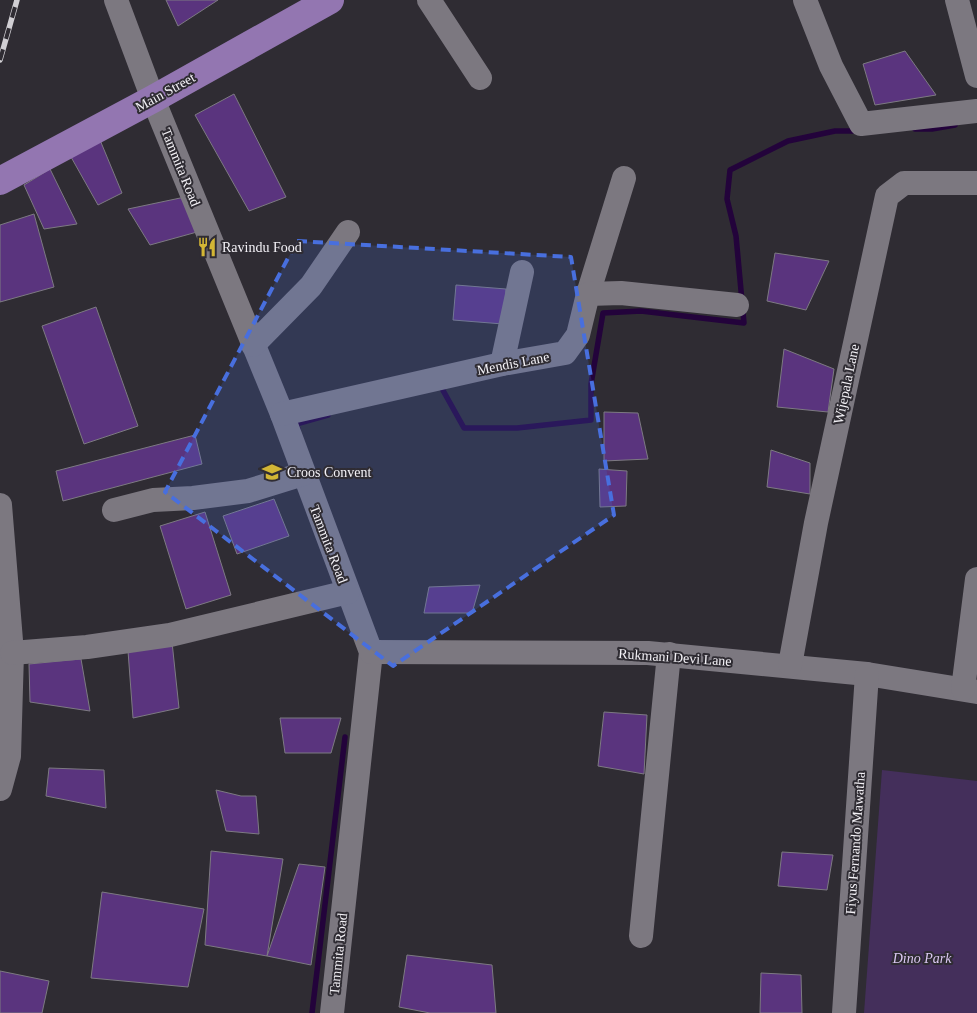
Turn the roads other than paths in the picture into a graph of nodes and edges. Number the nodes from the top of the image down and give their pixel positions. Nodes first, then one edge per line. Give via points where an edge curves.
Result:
1 (116, 0) edge
2 (330, 0) edge
3 (429, 0) edge
4 (804, 0) edge
5 (957, 0) edge
6 (977, 76) edge
7 (480, 78) dead end
8 (153, 99) junction
9 (977, 111) edge
10 (624, 178) dead end
11 (0, 181) edge
12 (977, 183) edge
13 (348, 232) dead end
14 (522, 272) dead end
15 (588, 294) junction
16 (737, 305) dead end
17 (253, 345) junction
18 (502, 364) junction
19 (282, 414) junction
20 (303, 474) junction
21 (0, 505) edge
22 (114, 510) dead end
23 (977, 579) edge
24 (348, 592) junction
25 (371, 652) junction
26 (12, 653) junction
27 (669, 654) junction
28 (790, 665) junction
29 (867, 674) junction
30 (970, 691) edge
31 (0, 789) edge
32 (641, 936) dead end
33 (332, 1013) edge
34 (844, 1013) edge

1 - 8 street, Tammita Road
2 - 8 main road, Main Street
3 - 7 street
4 - 9 street via 861,124
5 - 6 street
8 - 11 main road, Main Street
8 - 17 street, Tammita Road
10 - 15 street, Mendis Lane
12 - 28 street, Wijepala Lane via 904,183 886,196 816,523
13 - 17 street via 311,286
14 - 18 street
15 - 16 street via 621,293
15 - 18 street, Mendis Lane via 578,335 565,352
17 - 19 street, Tammita Road
18 - 19 street, Mendis Lane
19 - 20 street, Tammita Road
20 - 22 street via 248,491 153,500
20 - 24 street, Tammita Road
21 - 26 street
23 - 30 street
24 - 25 street, Tammita Road
24 - 26 street via 170,635 87,647
25 - 27 street, Rukmani Devi Lane
25 - 33 street, Tammita Road
26 - 31 street via 9,756
27 - 28 street, Rukmani Devi Lane
27 - 32 street
28 - 29 street, Rukmani Devi Lane
29 - 30 street, Rukmani Devi Lane
29 - 34 street, Fiyus Fernando Mawatha

